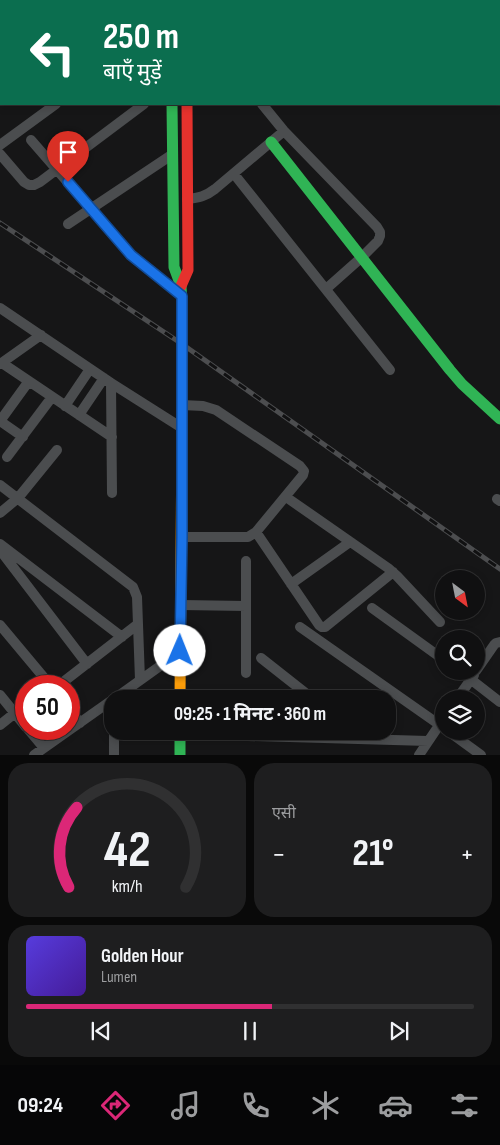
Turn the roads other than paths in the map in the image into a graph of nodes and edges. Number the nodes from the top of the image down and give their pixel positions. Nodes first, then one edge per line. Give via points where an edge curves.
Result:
1 (55, 105) edge
2 (143, 105) edge
3 (172, 105) edge
4 (187, 105) edge
5 (263, 105) edge
6 (284, 131) junction
7 (31, 140) dead end
8 (271, 142) junction
9 (0, 145) edge
10 (0, 154) edge
11 (173, 154) junction
12 (57, 169) junction
13 (234, 174) junction
14 (187, 199) junction
15 (91, 208) junction
16 (68, 224) dead end
17 (362, 257) junction
18 (326, 289) junction
19 (181, 291) junction
20 (0, 308) edge
21 (41, 335) junction
22 (1, 364) edge
23 (90, 369) junction
24 (390, 370) dead end
25 (29, 381) junction
26 (108, 381) junction
27 (52, 397) junction
28 (182, 405) junction
29 (65, 406) junction
30 (79, 415) junction
31 (500, 419) edge
32 (182, 428) junction
33 (23, 437) junction
34 (112, 437) junction
35 (58, 450) dead end
36 (7, 457) dead end
37 (0, 485) edge
38 (112, 493) dead end
39 (286, 497) junction
40 (18, 498) junction
41 (0, 513) edge
42 (256, 532) junction
43 (182, 537) junction
44 (350, 542) junction
45 (0, 544) edge
46 (0, 550) edge
47 (246, 561) dead end
48 (393, 572) junction
49 (291, 584) junction
50 (181, 606) junction
51 (246, 606) junction
52 (372, 608) dead end
53 (440, 622) dead end
54 (138, 624) junction
55 (0, 625) edge
56 (300, 628) dead end
57 (122, 637) junction
58 (500, 642) edge
59 (180, 651) junction
60 (435, 654) edge
61 (262, 658) dead end
62 (485, 659) edge
63 (87, 664) junction
64 (246, 673) dead end
65 (42, 675) edge
66 (72, 675) edge
67 (140, 680) junction
68 (480, 680) edge
69 (126, 690) edge
70 (180, 690) edge
71 (302, 690) edge
72 (0, 695) edge
73 (500, 702) edge
74 (104, 706) edge
75 (15, 713) joint
76 (435, 719) edge
77 (80, 723) edge
78 (0, 725) edge
79 (435, 732) edge
80 (37, 740) edge
81 (56, 740) edge
82 (114, 740) edge
83 (180, 740) edge
84 (396, 740) edge
85 (460, 740) edge
86 (428, 741) junction
87 (44, 748) junction
88 (34, 755) edge
89 (114, 755) edge
90 (180, 755) edge
91 (418, 755) edge
92 (481, 755) edge

1 - 9 street
2 - 12 street
3 - 11 main road
4 - 14 main road
5 - 6 street
6 - 8 street
6 - 17 street via 377,227 380,232 378,241
7 - 12 street
8 - 13 street
8 - 17 main road
10 - 12 street via 29,185 40,182
11 - 15 street
11 - 19 main road via 174,267
12 - 15 street
13 - 14 street via 206,196
13 - 18 street
14 - 19 main road via 188,270
15 - 16 street
15 - 19 street via 131,255
17 - 18 street
17 - 31 main road via 450,370
18 - 24 street
19 - 28 main road
20 - 21 street
21 - 22 street
21 - 23 street
22 - 25 street
23 - 26 street
23 - 29 street
25 - 27 street
25 - 33 street via 0,420
26 - 30 street
26 - 32 street
26 - 34 street
27 - 29 street
27 - 33 street
28 - 32 main road
28 - 39 street via 216,410 300,466 303,475
29 - 30 street
30 - 34 street
32 - 43 main road
33 - 36 street
34 - 38 street
35 - 40 street
37 - 40 street
39 - 42 street
39 - 44 street
40 - 41 street
40 - 54 street via 130,583 136,591
42 - 43 street via 248,537
42 - 49 street
43 - 50 main road
44 - 48 street
44 - 49 street
45 - 57 street
46 - 63 street
47 - 51 street
48 - 49 street via 325,627 319,625
48 - 53 street
50 - 51 street
50 - 59 main road
51 - 64 street
52 - 60 street
54 - 57 street
54 - 67 street
55 - 65 street
56 - 76 street
57 - 63 street
58 - 62 street
59 - 67 street
59 - 70 main road
61 - 71 street
63 - 66 street
67 - 69 street
68 - 73 street
72 - 75 street
74 - 77 street
75 - 78 street
79 - 86 street
80 - 87 street
81 - 87 street
82 - 89 street
83 - 90 main road
84 - 86 street
85 - 92 street
86 - 91 street
87 - 88 street

